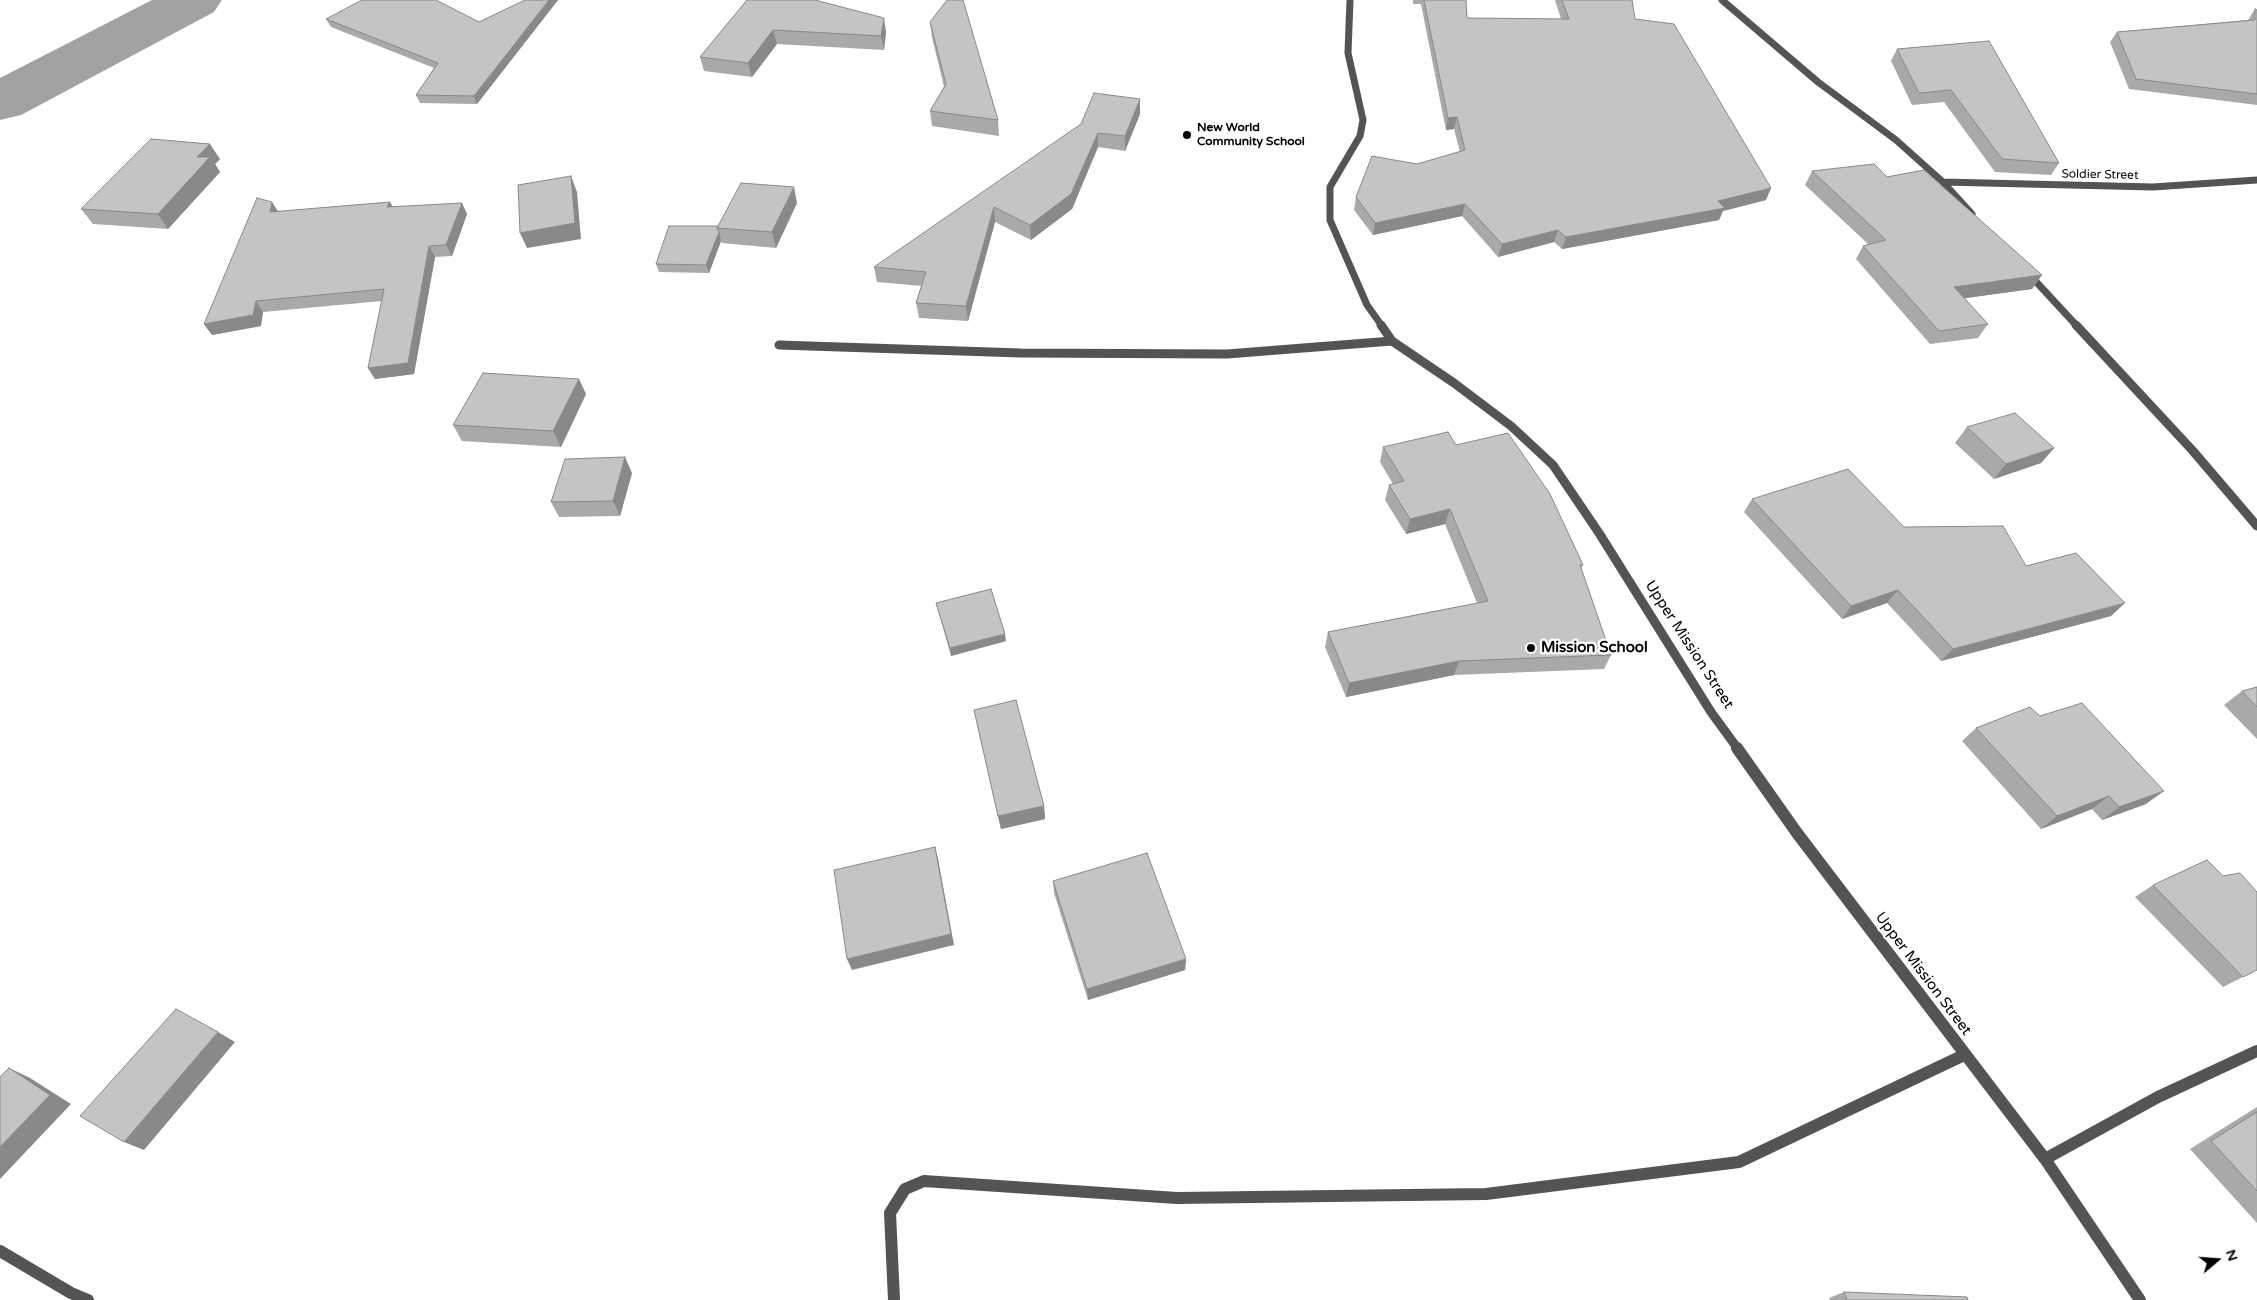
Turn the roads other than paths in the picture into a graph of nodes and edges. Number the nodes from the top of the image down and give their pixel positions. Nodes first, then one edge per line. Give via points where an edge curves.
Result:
1 (1350, 0) edge
2 (1722, 0) edge
3 (2257, 180) edge
4 (1943, 182) junction
5 (1978, 220) edge
6 (2023, 268) edge
7 (1392, 342) junction
8 (778, 345) dead end
9 (2257, 526) edge
10 (2257, 1051) edge
11 (1964, 1055) junction
12 (2045, 1159) junction
13 (0, 1251) edge
14 (88, 1300) edge
15 (894, 1300) edge
16 (2140, 1300) edge

1 - 7 street, Upper Mission Street via 1348,53 1363,120 1360,136 1330,187 1330,220 1367,306
2 - 4 street via 1761,36 1896,140
3 - 4 street, Soldier Street via 2153,187
4 - 5 street
6 - 9 street via 2193,451
7 - 8 street via 1227,354 1021,353
7 - 11 street, Upper Mission Street via 1511,426 1553,465 1599,532 1711,712
10 - 12 street via 2158,1097
11 - 12 street, Upper Mission Street
11 - 15 street via 1739,1162 1486,1194 1177,1198 924,1181 906,1189 890,1213
12 - 16 street, Upper Mission Street
13 - 14 street via 70,1293

